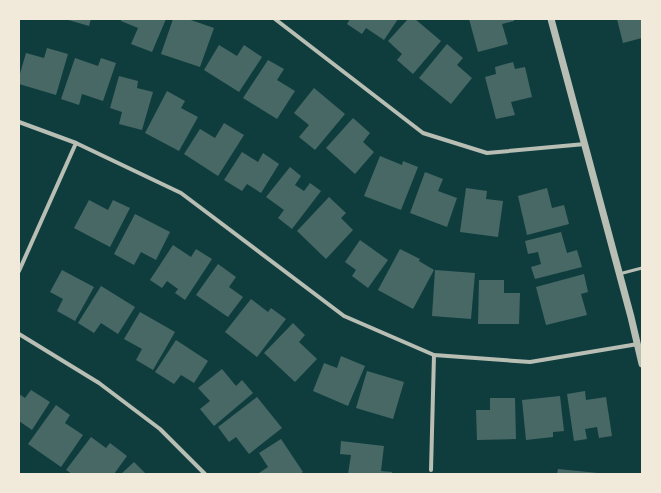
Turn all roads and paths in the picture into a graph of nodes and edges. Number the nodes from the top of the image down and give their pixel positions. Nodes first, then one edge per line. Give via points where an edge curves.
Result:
1 (275, 19) edge
2 (550, 19) edge
3 (19, 122) edge
4 (76, 143) junction
5 (585, 144) junction
6 (642, 268) edge
7 (19, 270) edge
8 (619, 274) junction
9 (19, 334) edge
10 (638, 344) junction
11 (434, 355) junction
12 (642, 364) edge
13 (431, 470) dead end
14 (205, 474) edge

1 - 5 street via 423,133 487,153
2 - 5 street
3 - 4 street
4 - 7 street
4 - 11 street via 182,193 344,316
5 - 8 street
6 - 8 lane
8 - 10 street
9 - 14 street via 99,382 160,429
10 - 11 street via 530,362
10 - 12 street
11 - 13 street

